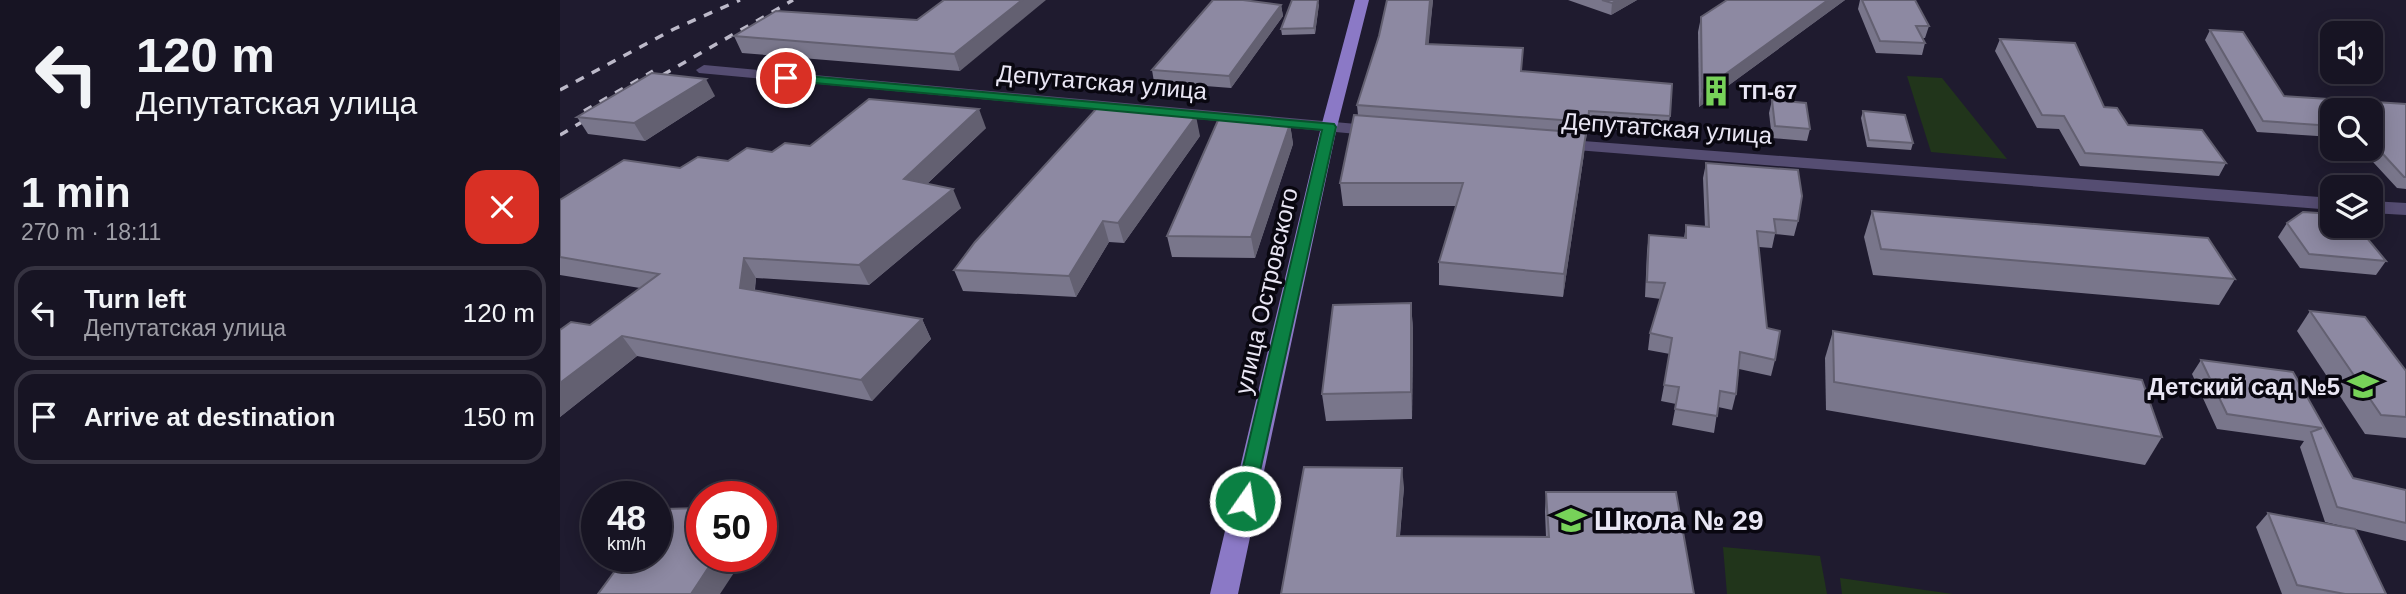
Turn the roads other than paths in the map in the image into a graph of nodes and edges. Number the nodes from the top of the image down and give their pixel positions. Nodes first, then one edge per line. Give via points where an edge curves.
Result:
1 (1362, 0) edge
2 (705, 70) dead end
3 (1329, 127) junction
4 (1390, 132) edge
5 (1540, 143) edge
6 (2320, 203) edge
7 (2383, 208) edge
8 (2406, 209) edge
9 (1224, 594) edge

1 - 3 main road, улица Островского
2 - 3 street, Депутатская улица
3 - 4 street, Депутатская улица
3 - 9 main road, улица Островского
5 - 6 street, Депутатская улица
7 - 8 street

